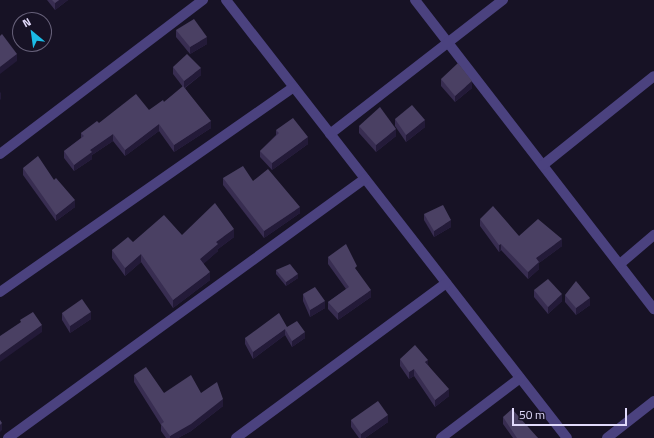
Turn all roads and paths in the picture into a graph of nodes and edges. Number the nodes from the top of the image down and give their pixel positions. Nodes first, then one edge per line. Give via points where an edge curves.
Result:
1 (203, 0) edge
2 (226, 0) edge
3 (415, 0) edge
4 (503, 0) edge
5 (448, 43) junction
6 (654, 76) edge
7 (294, 87) junction
8 (330, 134) junction
9 (0, 154) edge
10 (543, 165) junction
11 (365, 179) junction
12 (654, 235) edge
13 (620, 264) junction
14 (446, 283) junction
15 (0, 292) edge
16 (654, 308) edge
17 (520, 378) junction
18 (654, 400) edge
19 (8, 438) edge
20 (236, 438) edge
21 (441, 438) edge
22 (567, 438) edge
23 (607, 438) edge

1 - 9 street
2 - 7 street
3 - 5 street
4 - 5 street
5 - 8 street
5 - 10 street
6 - 10 street
7 - 8 street
7 - 15 street
8 - 11 street
10 - 13 street
11 - 14 street
11 - 19 street
12 - 13 street
13 - 16 street
14 - 17 street
14 - 20 street
17 - 21 street
17 - 22 street
18 - 23 street

